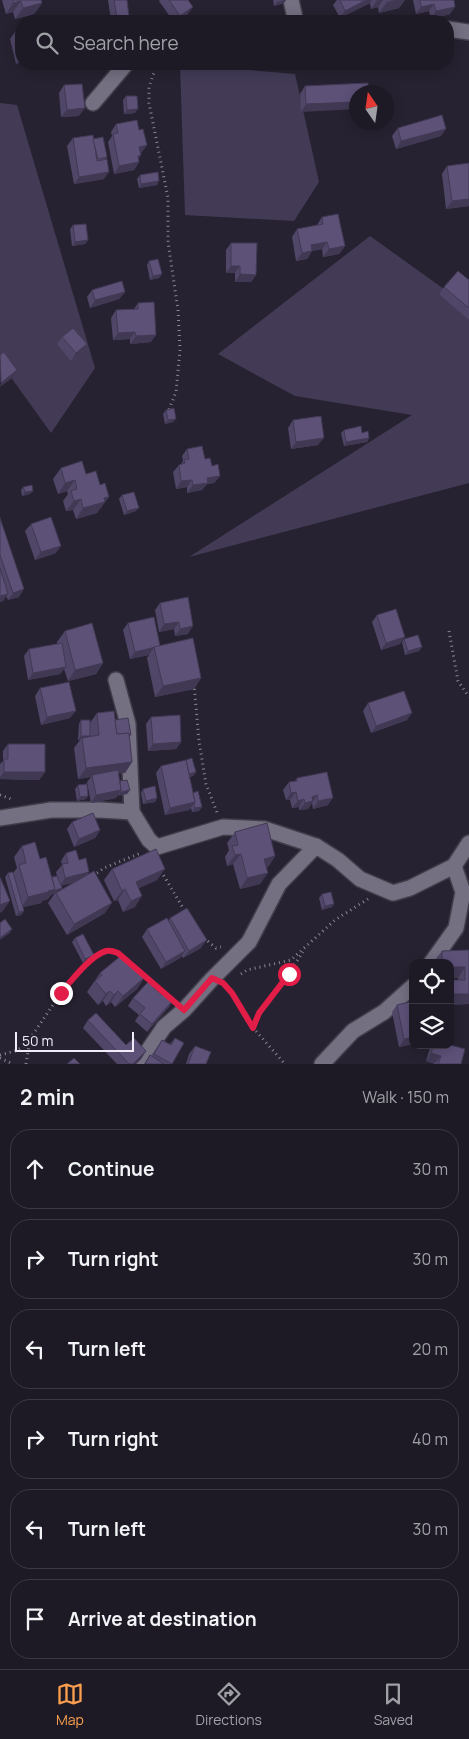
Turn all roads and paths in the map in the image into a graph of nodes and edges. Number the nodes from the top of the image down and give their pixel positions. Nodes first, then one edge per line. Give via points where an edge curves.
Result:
1 (291, 0) edge
2 (294, 15) edge
3 (454, 30) edge
4 (469, 32) edge
5 (121, 70) edge
6 (155, 70) edge
7 (92, 103) dead end
8 (168, 413) edge
9 (449, 631) dead end
10 (194, 676) edge
11 (116, 680) dead end
12 (469, 697) edge
13 (132, 812) junction
14 (0, 818) edge
15 (223, 827) junction
16 (469, 843) edge
17 (316, 846) junction
18 (157, 847) junction
19 (454, 866) junction
20 (88, 879) edge
21 (383, 889) junction
22 (190, 921) edge
23 (200, 935) edge
24 (224, 947) dead end
25 (305, 949) junction
26 (125, 959) edge
27 (434, 959) edge
28 (132, 966) edge
29 (239, 974) dead end
30 (212, 978) junction
31 (409, 990) edge
32 (184, 1010) junction
33 (253, 1028) junction
34 (30, 1039) junction
35 (0, 1056) edge
36 (13, 1064) edge
37 (26, 1064) edge
38 (139, 1064) edge
39 (285, 1064) edge
40 (322, 1064) edge

1 - 2 street
3 - 4 street
5 - 7 street
6 - 8 path via 149,87 149,104 168,198 168,242 180,350 176,392
9 - 12 path via 458,681
10 - 15 path via 206,784
11 - 13 street via 128,724
13 - 14 street via 51,810
13 - 18 street
15 - 17 street via 265,829
15 - 18 street
16 - 19 street
17 - 21 street via 360,879
17 - 30 street via 278,884 249,942
18 - 20 path via 104,868
18 - 22 path via 160,868
19 - 21 street via 410,888 393,893
19 - 27 street via 463,892 456,928
21 - 25 path via 336,920
23 - 24 path via 216,948
25 - 29 path via 291,960
25 - 33 path via 259,1013
26 - 34 path via 111,950 94,958 61,993
28 - 32 path
30 - 32 street
30 - 33 path via 223,983 232,993
31 - 40 street via 384,1012 353,1031
32 - 38 street via 164,1027
33 - 39 path
34 - 35 path via 25,1046
34 - 37 path
35 - 36 path

